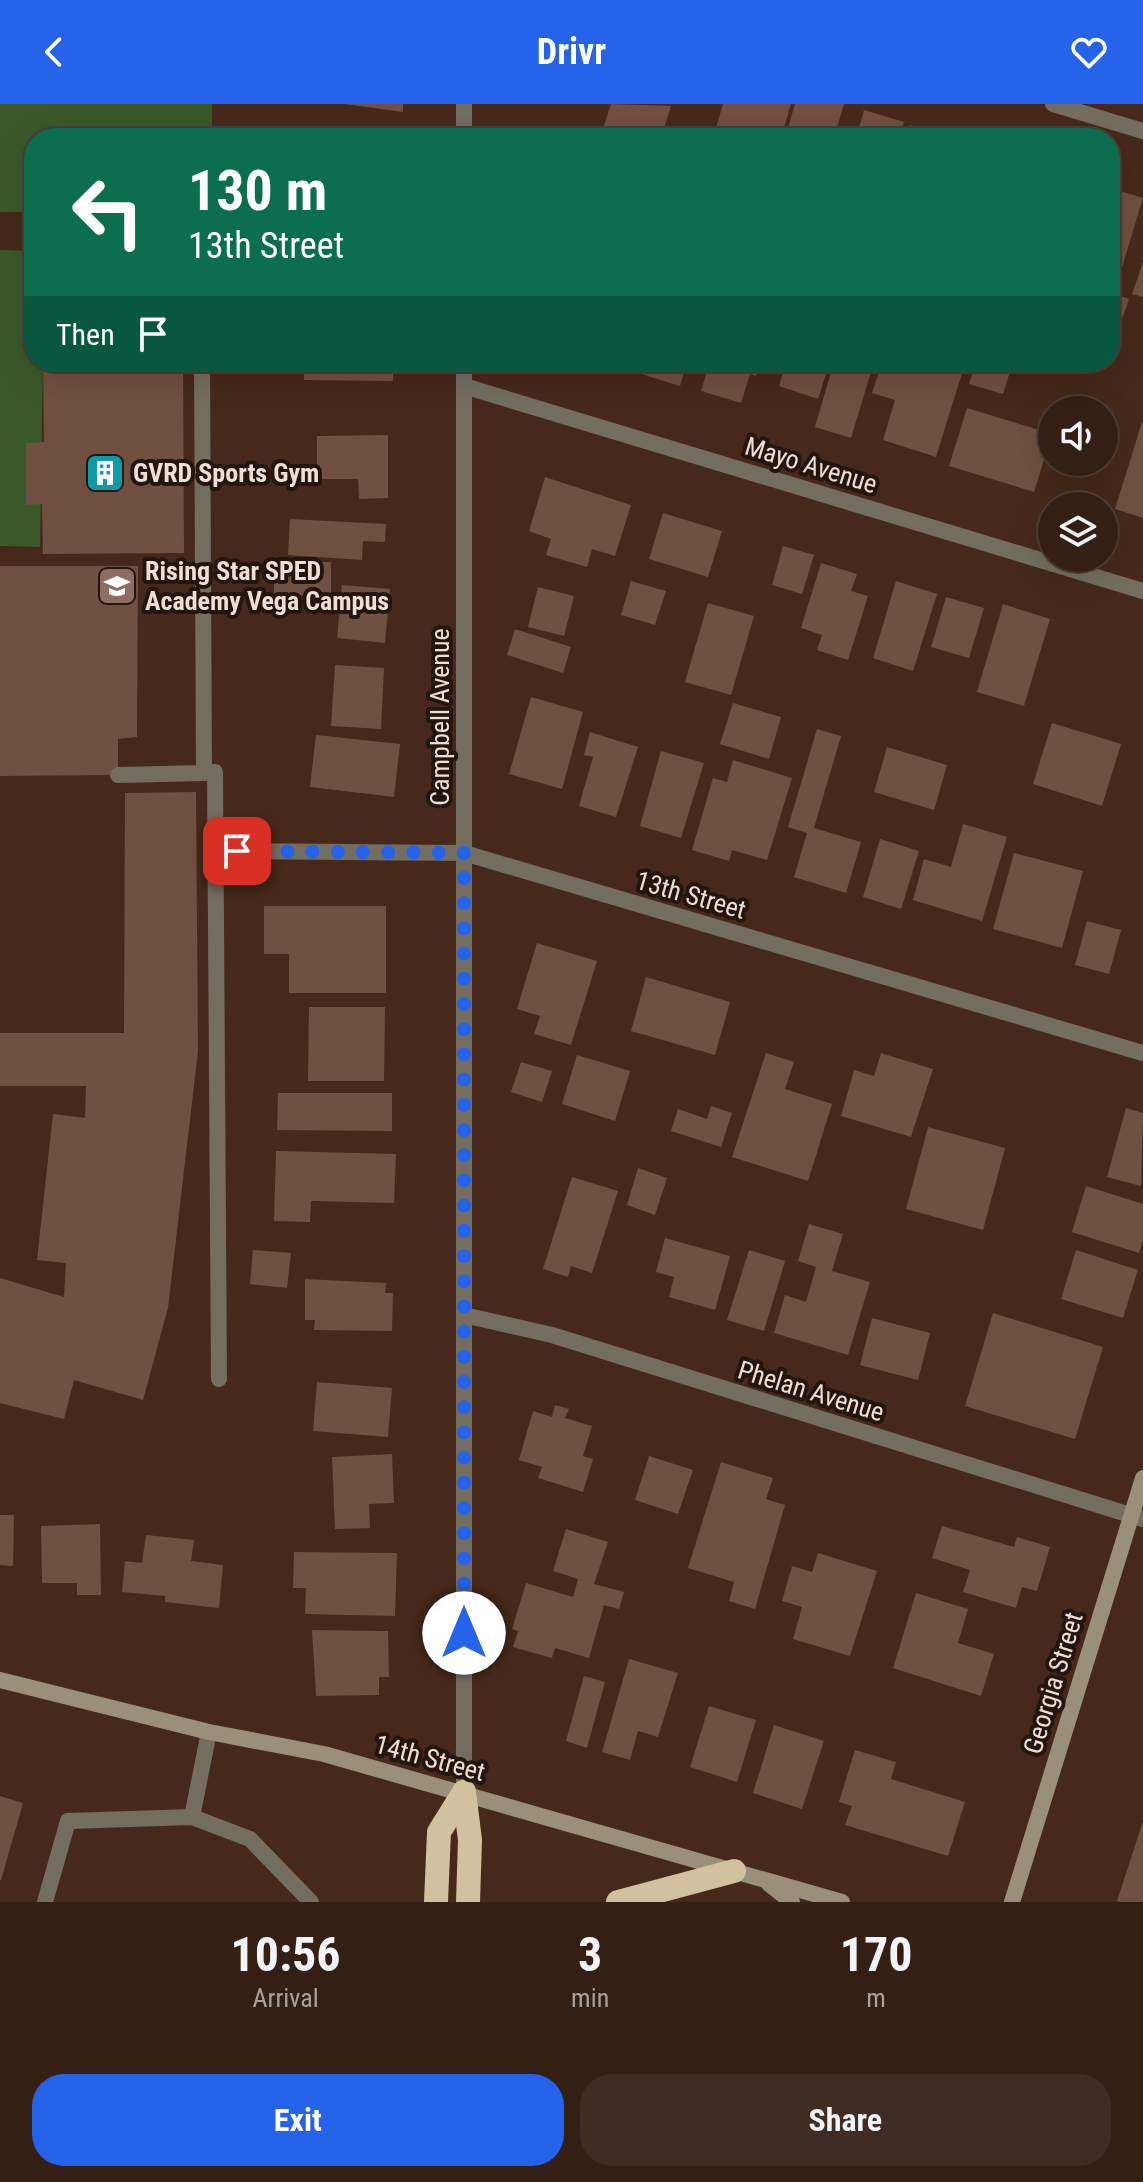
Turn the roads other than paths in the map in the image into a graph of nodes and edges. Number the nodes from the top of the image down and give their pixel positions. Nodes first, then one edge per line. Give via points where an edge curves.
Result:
1 (464, 104) edge
2 (1053, 104) edge
3 (464, 128) edge
4 (1143, 131) edge
5 (202, 372) edge
6 (464, 372) edge
7 (464, 386) junction
8 (1143, 591) edge
9 (204, 773) junction
10 (118, 775) dead end
11 (214, 851) junction
12 (464, 853) junction
13 (1143, 1053) edge
14 (464, 1315) junction
15 (219, 1379) dead end
16 (1143, 1478) edge
17 (1137, 1517) edge
18 (0, 1680) edge
19 (209, 1732) junction
20 (464, 1792) junction
21 (192, 1817) junction
22 (734, 1871) junction
23 (761, 1878) junction
24 (45, 1902) edge
25 (311, 1902) edge
26 (436, 1902) edge
27 (468, 1902) edge
28 (618, 1902) edge
29 (792, 1902) edge
30 (842, 1902) edge
31 (1012, 1902) edge

1 - 3 street
2 - 4 street
5 - 9 street
6 - 7 street, Campbell Avenue
7 - 8 street, Mayo Avenue
7 - 12 street, Campbell Avenue
9 - 10 street
9 - 11 street via 215,772
11 - 12 street, 13th Street
11 - 15 street
12 - 13 street, 13th Street
12 - 14 street, Campbell Avenue
14 - 17 street, Phelan Avenue via 552,1335
14 - 20 street, Campbell Avenue
16 - 17 main road, Georgia Street
17 - 31 main road, Georgia Street
18 - 19 main road, 14th Street
19 - 20 main road, 14th Street via 324,1754
19 - 21 street
20 - 22 main road, 14th Street
20 - 26 highway via 439,1832
20 - 27 highway via 470,1840
21 - 24 street via 68,1821
21 - 25 street via 250,1839
22 - 23 main road, 14th Street
22 - 28 highway
23 - 29 main road
23 - 30 main road, 14th Street

